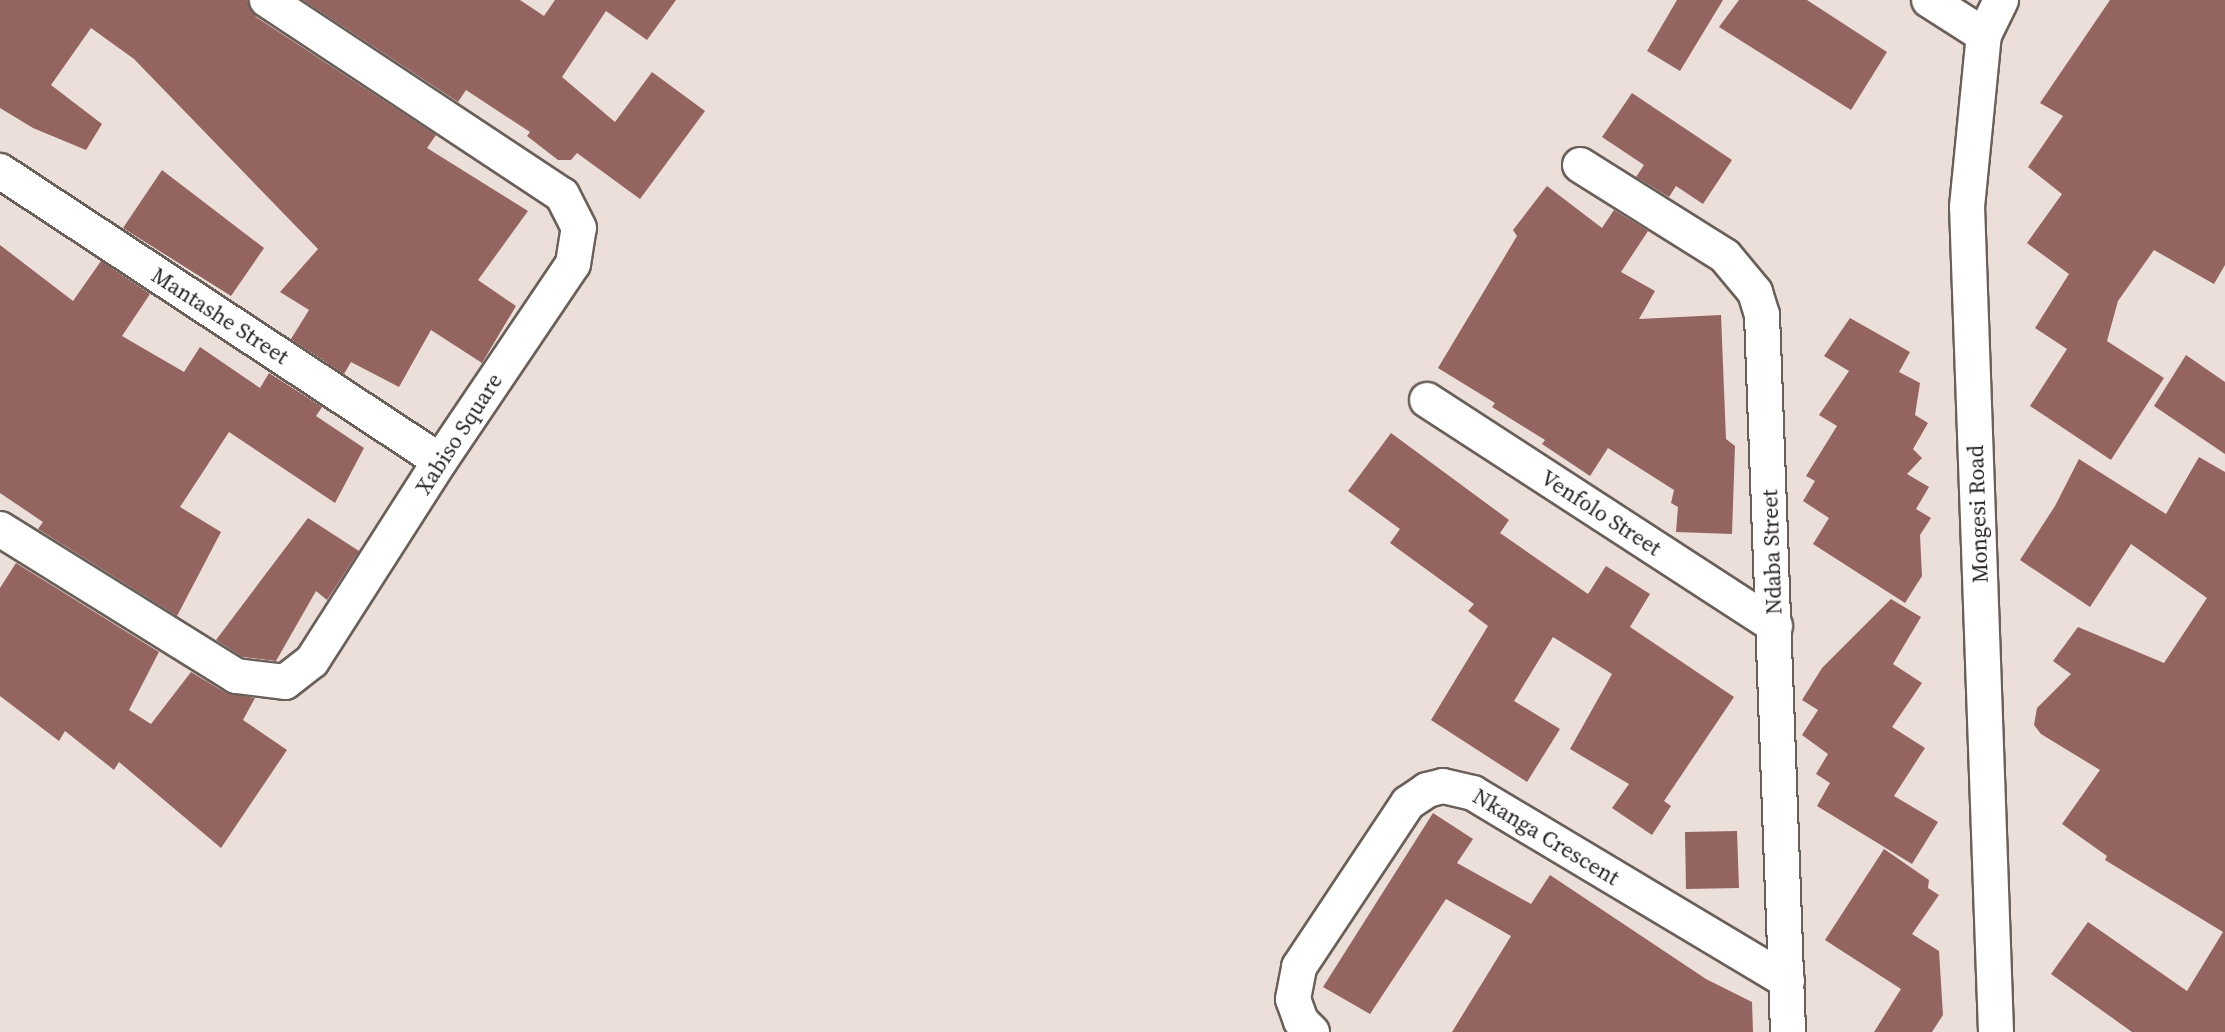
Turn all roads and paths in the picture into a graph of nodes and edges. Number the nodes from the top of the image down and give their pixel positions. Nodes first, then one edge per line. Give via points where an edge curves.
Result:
1 (267, 0) edge
2 (1929, 0) edge
3 (2001, 0) edge
4 (1984, 35) junction
5 (1580, 165) dead end
6 (0, 171) edge
7 (1427, 400) dead end
8 (440, 461) junction
9 (0, 529) edge
10 (1775, 626) junction
11 (1787, 981) junction
12 (1312, 1032) edge
13 (1788, 1032) edge
14 (1996, 1032) edge

1 - 8 street, Xabiso Square via 562,195 579,228 573,264
2 - 4 street
3 - 4 street, Mongesi Road
4 - 14 street, Mongesi Road via 1967,207
5 - 10 street, Ndaba Street via 1725,256 1755,292 1762,315
6 - 8 street, Mantashe Street
7 - 10 street, Venfolo Street
8 - 9 street, Xabiso Square via 312,661 285,682 236,676
10 - 11 street, Ndaba Street
11 - 12 street, Nkanga Crescent via 1473,793 1443,786 1408,803 1299,967 1293,999 1301,1021
11 - 13 street, Ndaba Street

